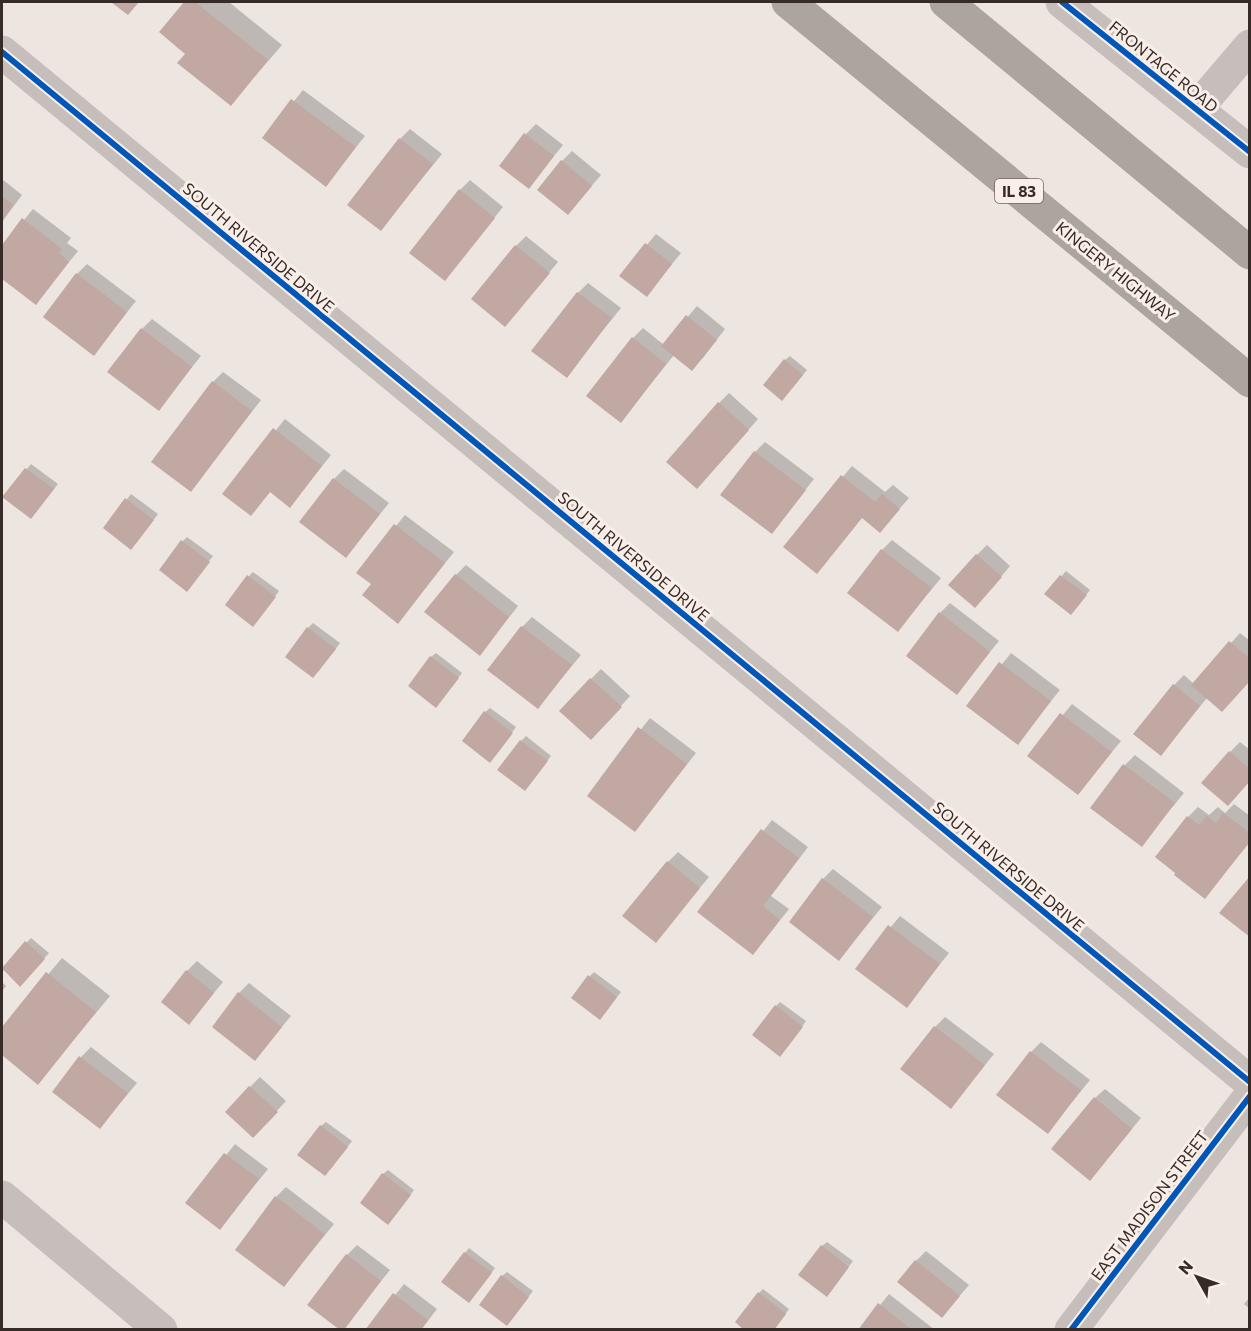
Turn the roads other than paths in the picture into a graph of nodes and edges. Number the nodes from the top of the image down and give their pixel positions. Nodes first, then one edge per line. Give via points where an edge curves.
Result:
1 (788, 2) edge
2 (946, 2) edge
3 (1062, 2) edge
4 (1250, 46) edge
5 (2, 52) edge
6 (1197, 108) junction
7 (1250, 152) edge
8 (1250, 253) edge
9 (1250, 381) edge
10 (1250, 1082) edge
11 (1250, 1096) edge
12 (2, 1197) edge
13 (161, 1329) edge
14 (1071, 1329) edge

1 - 9 highway, KINGERY HIGHWAY / IL 83
2 - 8 highway
3 - 6 street, FRONTAGE ROAD
4 - 6 street
5 - 10 street, SOUTH RIVERSIDE DRIVE
6 - 7 street, FRONTAGE ROAD
11 - 14 street, EAST MADISON STREET
12 - 13 street

